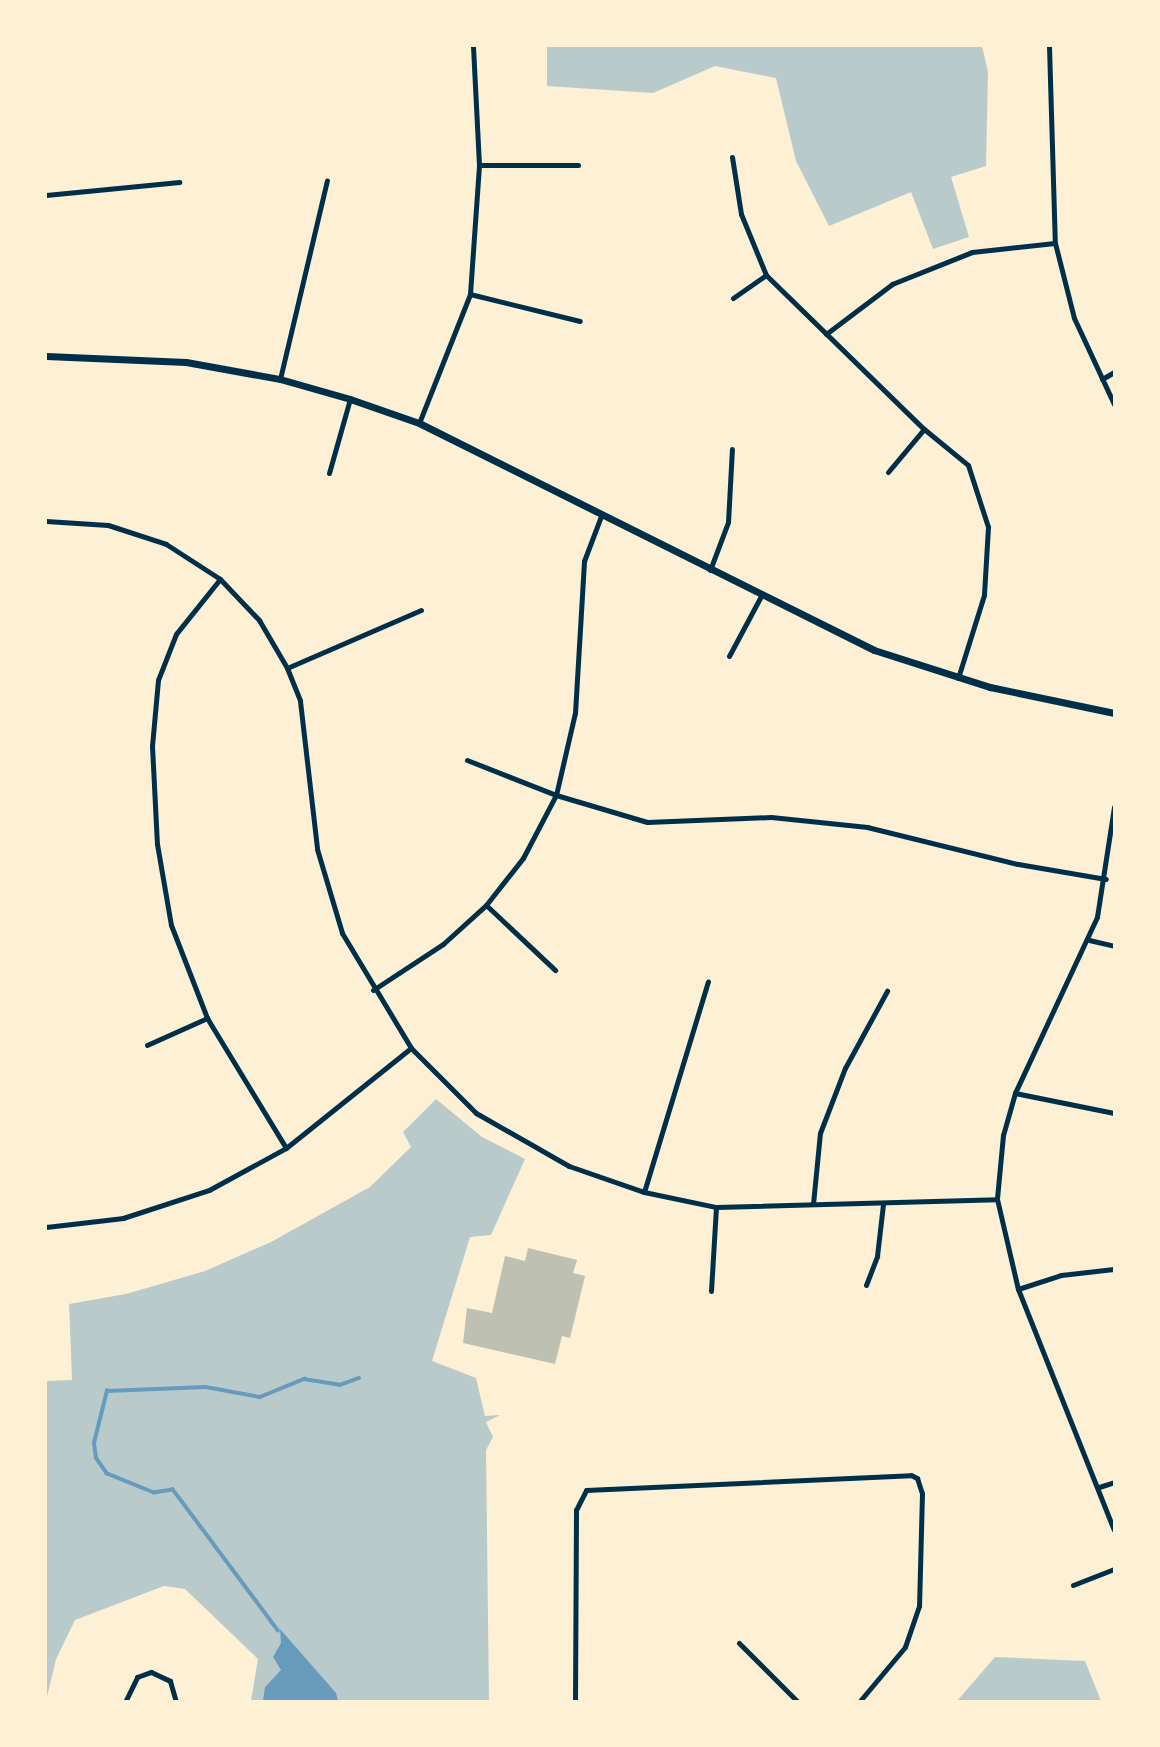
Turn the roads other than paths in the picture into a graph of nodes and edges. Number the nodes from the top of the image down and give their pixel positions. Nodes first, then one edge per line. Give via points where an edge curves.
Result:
1 (473, 46) edge
2 (1049, 46) edge
3 (732, 157) dead end
4 (479, 165) junction
5 (578, 165) dead end
6 (327, 180) dead end
7 (179, 182) dead end
8 (46, 195) edge
9 (1055, 243) junction
10 (766, 275) junction
11 (470, 294) junction
12 (733, 298) dead end
13 (580, 321) dead end
14 (826, 334) junction
15 (46, 356) edge
16 (1115, 372) edge
17 (280, 379) junction
18 (1102, 379) junction
19 (350, 399) junction
20 (1115, 404) edge
21 (419, 422) junction
22 (924, 429) junction
23 (732, 449) dead end
24 (888, 471) dead end
25 (329, 473) dead end
26 (601, 516) junction
27 (46, 521) edge
28 (710, 570) junction
29 (220, 579) junction
30 (761, 596) junction
31 (421, 610) dead end
32 (729, 656) dead end
33 (287, 668) junction
34 (958, 678) junction
35 (1115, 713) edge
36 (467, 761) dead end
37 (556, 795) junction
38 (1115, 807) edge
39 (1106, 879) junction
40 (486, 905) junction
41 (1089, 940) junction
42 (1115, 946) edge
43 (555, 970) dead end
44 (708, 981) dead end
45 (373, 990) junction
46 (887, 991) dead end
47 (207, 1018) junction
48 (147, 1045) dead end
49 (411, 1048) junction
50 (1014, 1093) junction
51 (1115, 1113) edge
52 (286, 1148) junction
53 (644, 1192) junction
54 (997, 1199) junction
55 (883, 1203) junction
56 (813, 1204) junction
57 (716, 1207) junction
58 (46, 1227) edge
59 (1115, 1269) edge
60 (866, 1285) dead end
61 (1018, 1289) junction
62 (711, 1291) dead end
63 (1115, 1482) edge
64 (1099, 1487) junction
65 (1115, 1530) edge
66 (1115, 1569) edge
67 (1073, 1585) dead end
68 (738, 1643) dead end
69 (125, 1702) edge
70 (176, 1702) edge
71 (575, 1702) edge
72 (799, 1702) edge
73 (859, 1702) edge

1 - 4 street
2 - 9 street
3 - 10 street via 741,214
4 - 5 street
4 - 11 street
6 - 17 street
7 - 8 street
9 - 14 street via 972,252 892,284
9 - 18 street via 1074,318
10 - 12 street
10 - 14 street
11 - 13 street
11 - 21 street
14 - 22 street
15 - 17 street via 186,362
16 - 18 street
17 - 19 street
18 - 20 street
19 - 21 street
19 - 25 street
21 - 26 street
22 - 24 street
22 - 34 street via 968,465 988,527 984,595
23 - 28 street via 728,522
26 - 28 street
26 - 37 street via 584,561 575,713
27 - 29 street via 121,528 179,551
28 - 30 street
29 - 33 street via 254,615
29 - 47 street via 176,634 153,709 154,809 162,880 171,925
30 - 32 street
30 - 34 street via 874,650
31 - 33 street
33 - 45 street via 304,719 312,819 327,893 342,933
34 - 35 street
36 - 37 street
37 - 39 street via 647,822 771,817 867,827 1018,864
37 - 40 street via 523,858
38 - 39 street
39 - 41 street
40 - 43 street
40 - 45 street via 443,944
41 - 42 street
41 - 50 street
44 - 53 street
45 - 49 street
46 - 56 street via 845,1068 820,1133
47 - 48 street
47 - 52 street
49 - 52 street
49 - 53 street via 476,1113 569,1166
50 - 51 street
50 - 54 street via 1003,1135
52 - 58 street via 197,1194 123,1218
53 - 57 street
54 - 55 street
54 - 61 street
55 - 56 street
55 - 60 street via 877,1256
56 - 57 street
57 - 62 street
59 - 61 street via 1062,1275
61 - 64 street
63 - 64 street
64 - 65 street
66 - 67 street
68 - 72 street
69 - 70 street via 137,1677 151,1672 170,1681
71 - 73 street via 580,1495 593,1488 901,1473 917,1478 922,1493 922,1586 913,1630 893,1665

